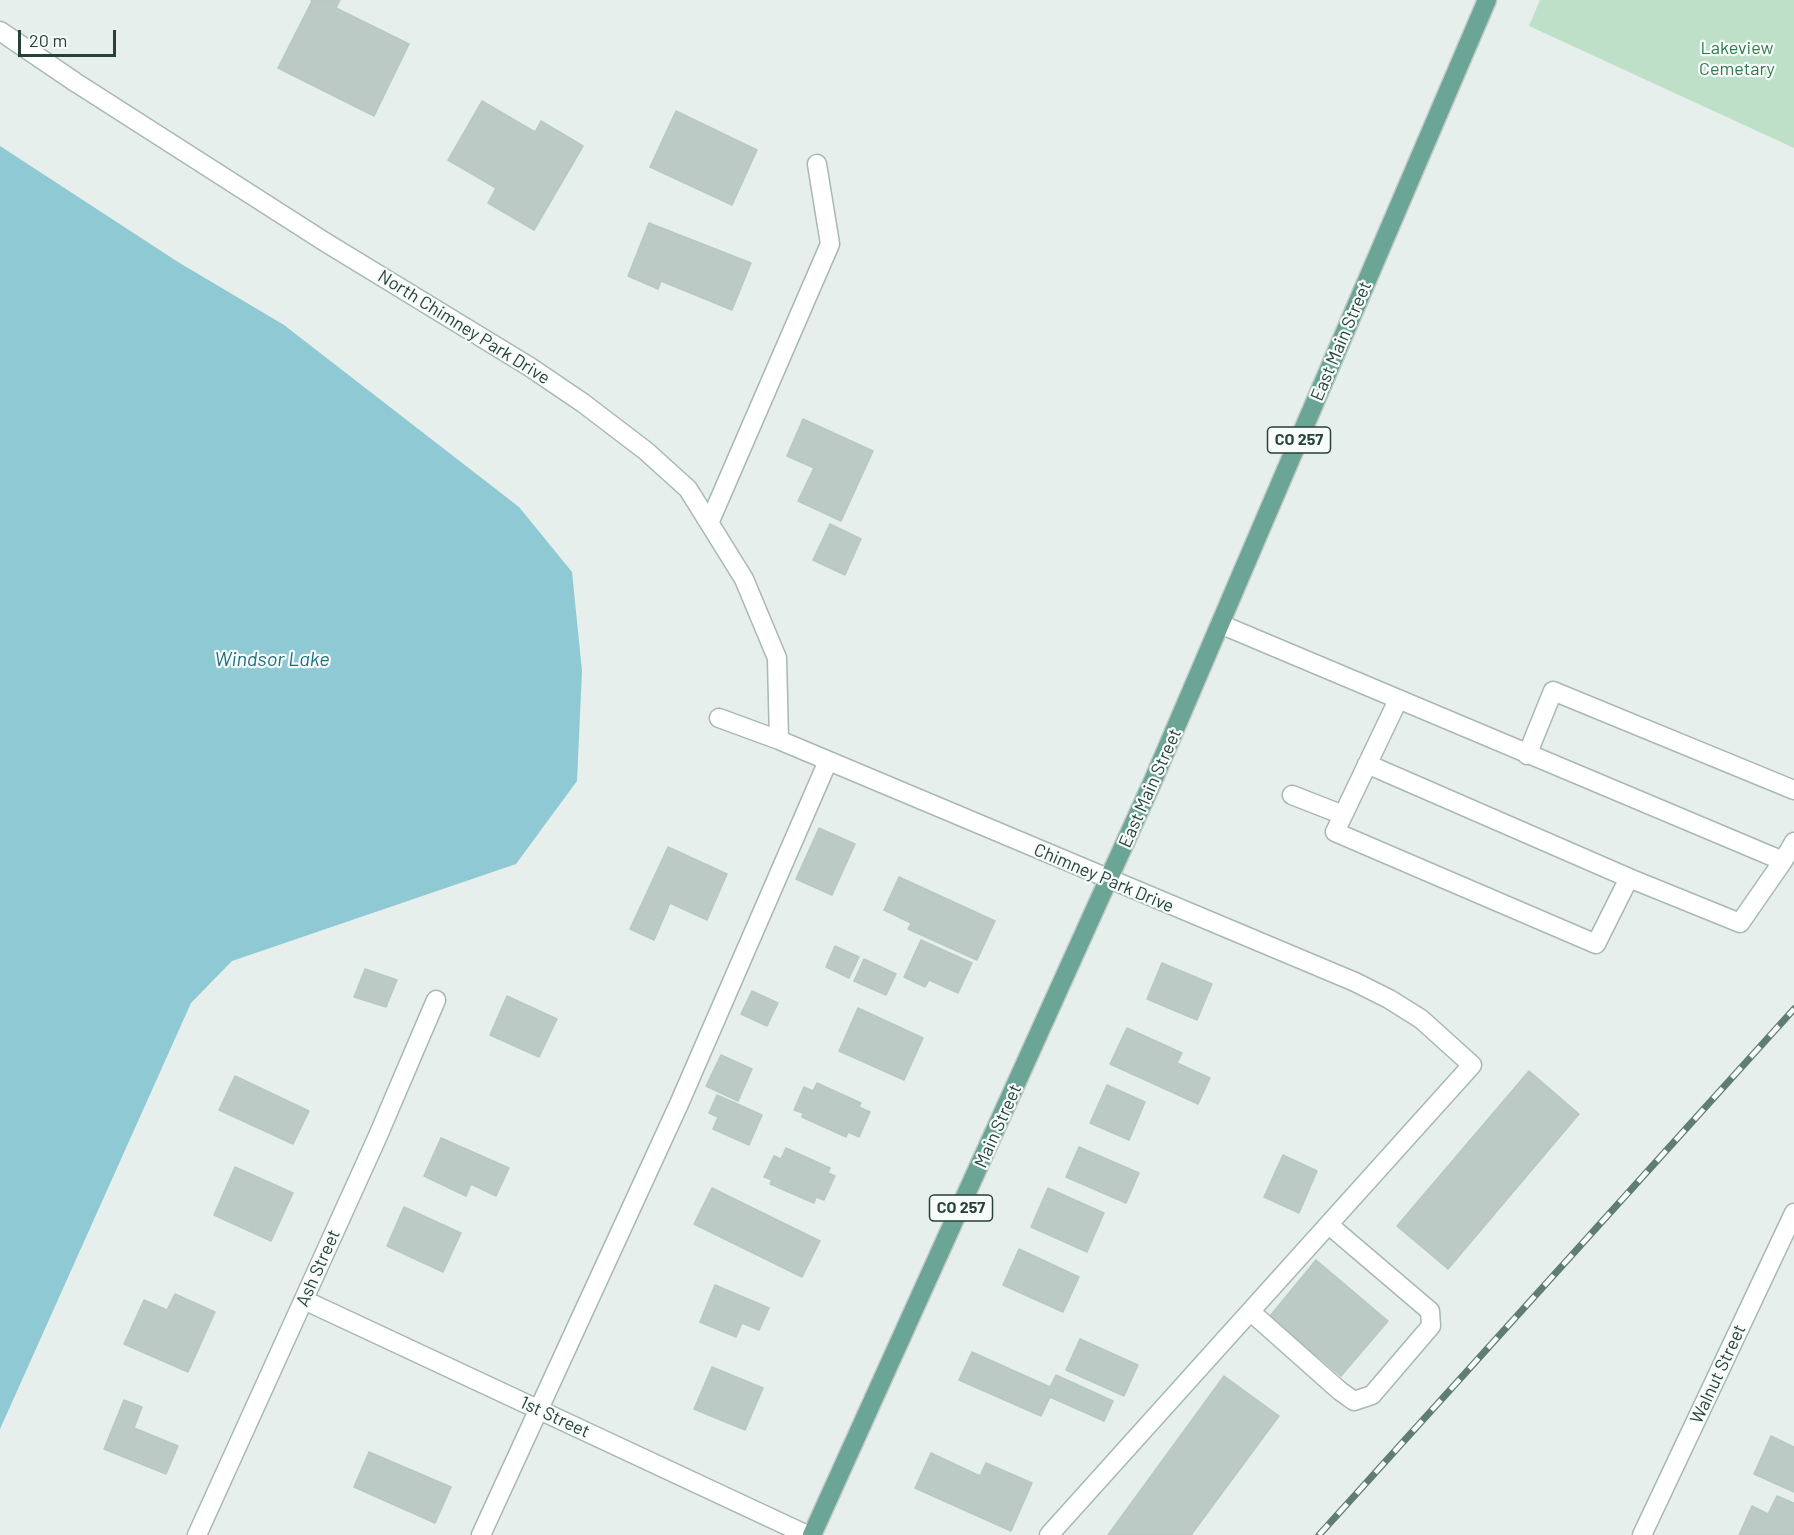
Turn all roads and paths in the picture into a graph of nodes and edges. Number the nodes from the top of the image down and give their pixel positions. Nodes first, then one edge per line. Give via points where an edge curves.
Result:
1 (1487, 0) edge
2 (0, 31) edge
3 (817, 164) dead end
4 (710, 521) junction
5 (1220, 624) junction
6 (1398, 700) junction
7 (719, 718) dead end
8 (779, 740) junction
9 (1527, 755) junction
10 (828, 761) junction
11 (1367, 764) junction
12 (1794, 790) edge
13 (1292, 795) dead end
14 (1343, 815) junction
15 (1794, 842) edge
16 (1783, 861) junction
17 (1629, 878) junction
18 (1109, 880) junction
19 (436, 1000) dead end
20 (1794, 1213) edge
21 (1329, 1225) junction
22 (304, 1300) junction
23 (1251, 1312) junction
24 (538, 1409) junction
25 (196, 1535) edge
26 (481, 1535) edge
27 (807, 1535) edge
28 (812, 1535) edge
29 (1049, 1535) edge
30 (1642, 1535) edge

1 - 5 main road, East Main Street / CO 257
2 - 4 street, North Chimney Park Drive via 305,229 565,391 646,451 688,489
3 - 4 street via 830,244
4 - 8 street, North Chimney Park Drive via 744,579 777,658
5 - 6 street
5 - 18 main road, East Main Street / CO 257
6 - 9 street
6 - 11 street
7 - 8 street, Chimney Park Drive
8 - 10 street, Chimney Park Drive
9 - 12 street via 1553,691
9 - 16 street
10 - 18 street, Chimney Park Drive
10 - 24 street via 679,1104
11 - 14 street
11 - 17 street
13 - 14 street
14 - 17 street via 1335,832 1596,944
15 - 16 street
16 - 17 street via 1740,923
18 - 21 street, Chimney Park Drive via 1389,999 1420,1019 1472,1065
18 - 28 main road, Main Street / CO 257
19 - 22 street, Ash Street
20 - 30 street, Walnut Street
21 - 23 street
21 - 23 street via 1431,1311 1431,1326 1372,1395 1354,1401
22 - 24 street, 1st Street
22 - 25 street, Ash Street
23 - 29 street
24 - 26 street
24 - 27 street, 1st Street

